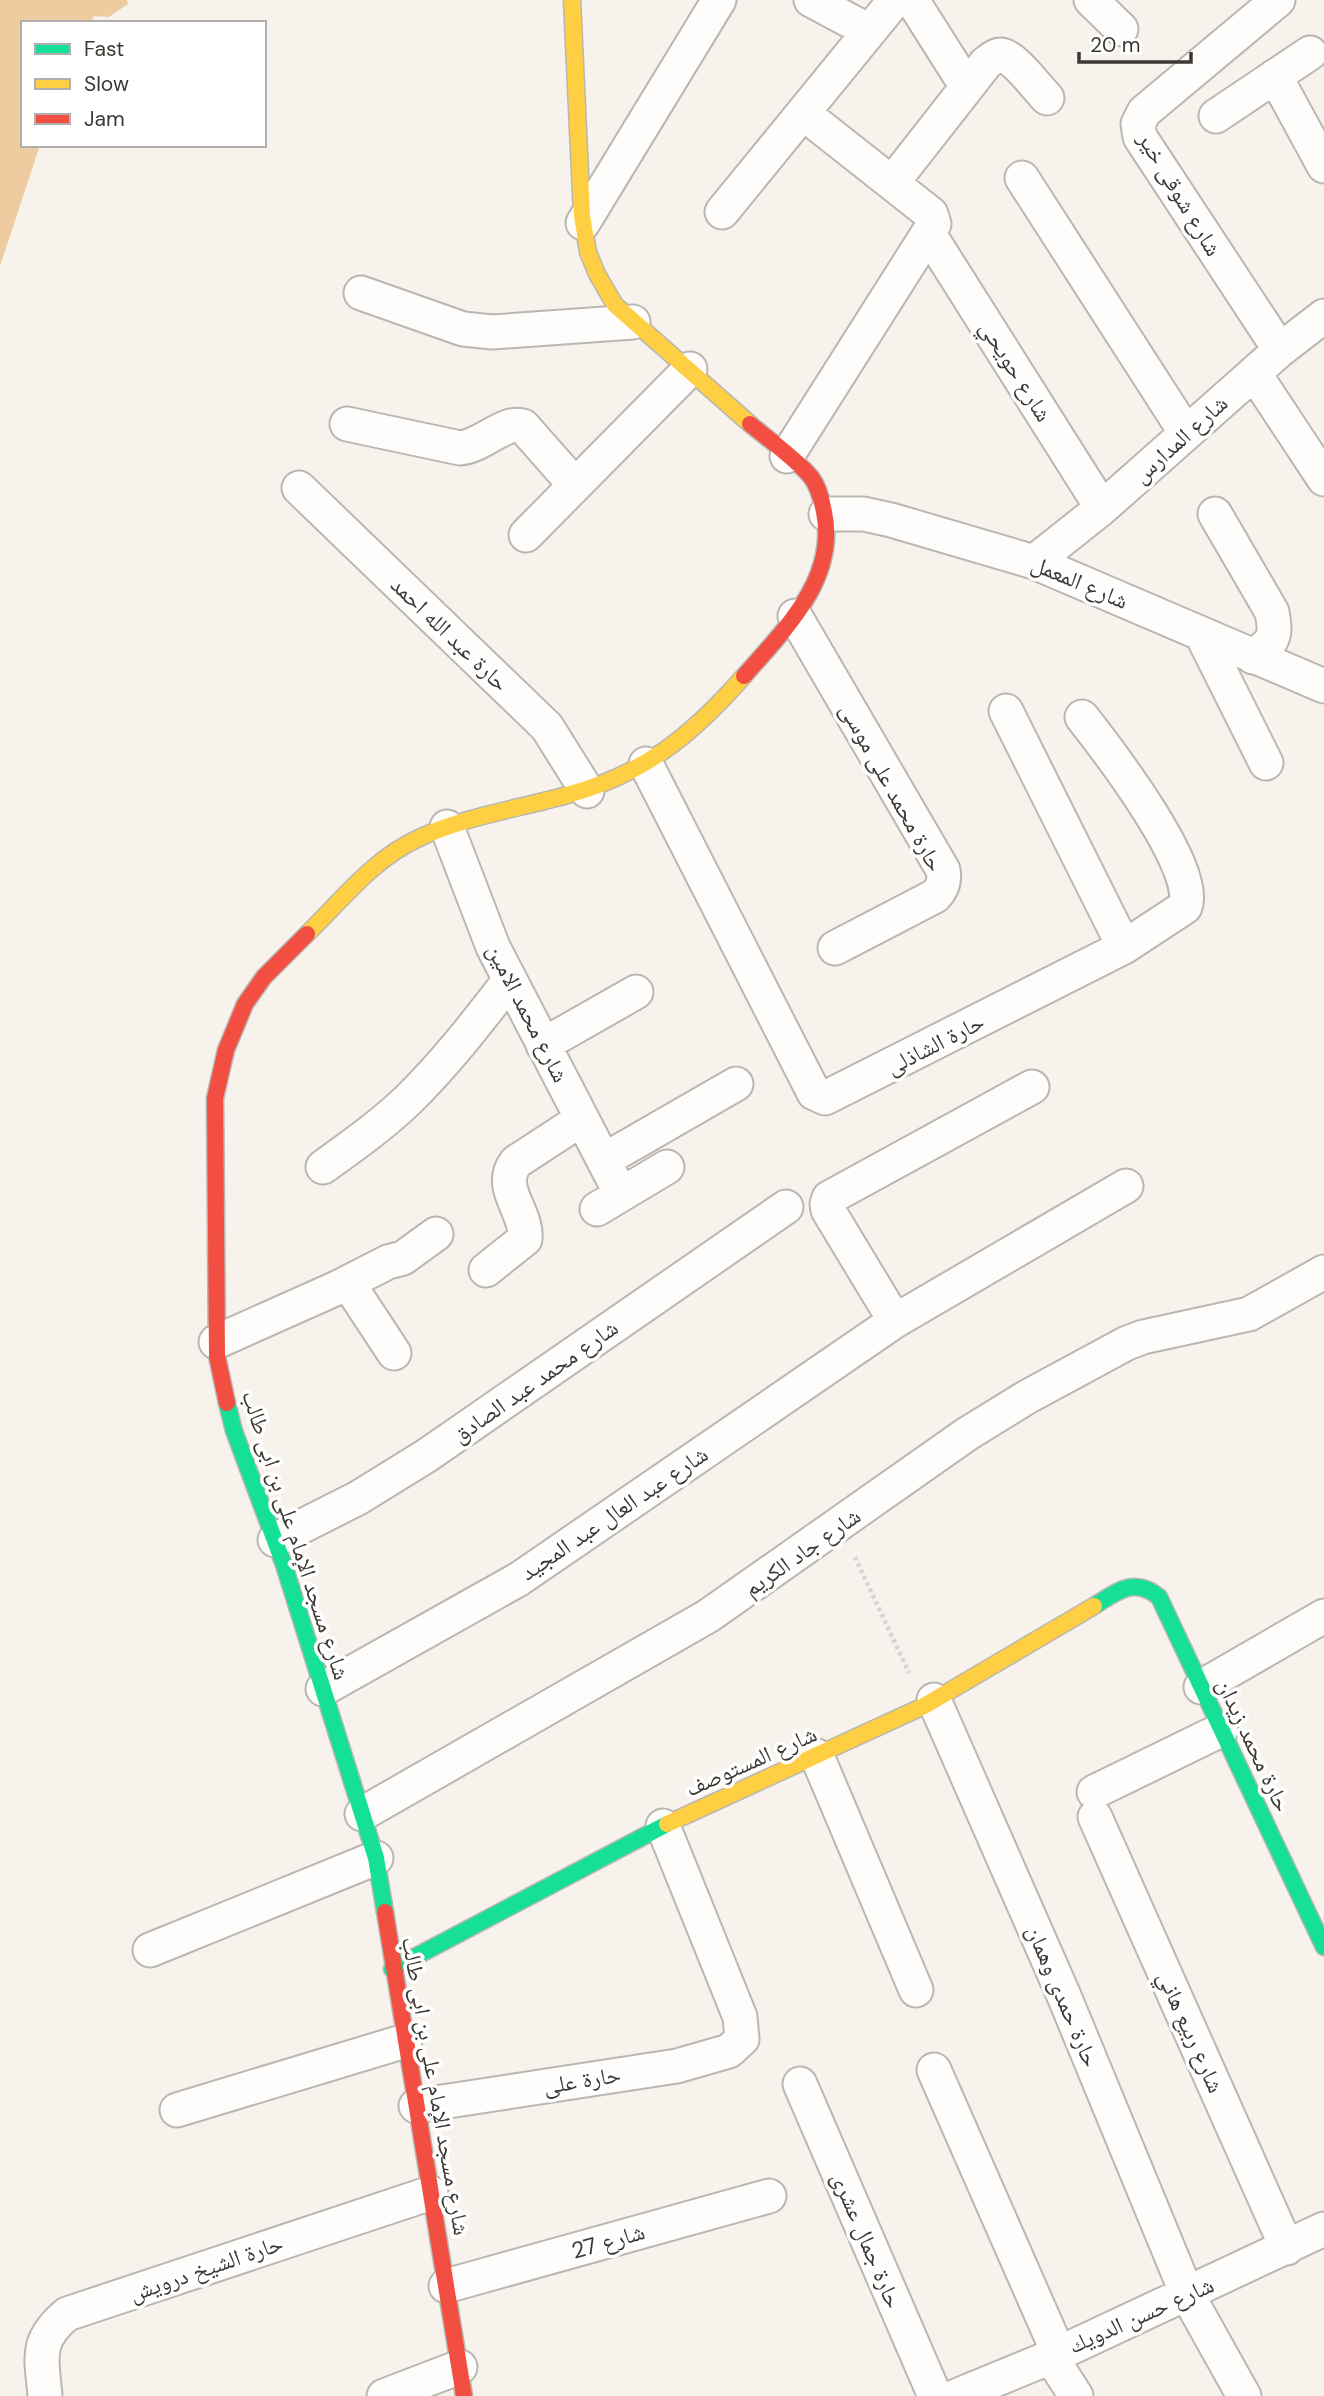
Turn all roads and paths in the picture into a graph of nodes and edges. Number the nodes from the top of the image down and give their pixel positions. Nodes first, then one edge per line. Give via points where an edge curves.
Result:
1 (572, 0) edge
2 (719, 0) edge
3 (811, 0) edge
4 (895, 0) edge
5 (912, 0) edge
6 (1091, 0) edge
7 (1278, 0) edge
8 (1121, 29) dead end
9 (869, 31) junction
10 (1310, 53) dead end
11 (1275, 76) junction
12 (967, 87) junction
13 (1047, 98) dead end
14 (803, 113) junction
15 (1216, 116) dead end
16 (1324, 166) edge
17 (1022, 178) dead end
18 (892, 183) junction
19 (722, 212) dead end
20 (583, 223) junction
21 (929, 234) junction
22 (361, 293) dead end
23 (1324, 316) edge
24 (633, 323) junction
25 (1280, 350) junction
26 (690, 369) junction
27 (1254, 373) junction
28 (347, 424) dead end
29 (1186, 433) junction
30 (787, 456) junction
31 (1324, 479) edge
32 (575, 485) junction
33 (299, 488) dead end
34 (1102, 508) junction
35 (826, 514) junction
36 (1215, 514) dead end
37 (526, 535) dead end
38 (1034, 562) junction
39 (795, 615) junction
40 (1202, 635) junction
41 (1253, 657) junction
42 (1324, 686) edge
43 (1006, 711) dead end
44 (1082, 717) dead end
45 (1266, 763) dead end
46 (646, 764) junction
47 (587, 791) junction
48 (447, 827) junction
49 (1124, 947) junction
50 (835, 948) dead end
51 (510, 980) junction
52 (636, 992) dead end
53 (543, 1045) junction
54 (736, 1084) dead end
55 (1032, 1087) dead end
56 (582, 1119) junction
57 (604, 1160) junction
58 (323, 1167) dead end
59 (667, 1167) dead end
60 (1126, 1186) dead end
61 (786, 1207) dead end
62 (436, 1234) dead end
63 (486, 1270) dead end
64 (1324, 1272) edge
65 (348, 1283) junction
66 (895, 1321) junction
67 (216, 1342) junction
68 (394, 1353) dead end
69 (840, 1525) junction
70 (275, 1540) junction
71 (1125, 1588) joint
72 (1324, 1616) edge
73 (1201, 1687) junction
74 (323, 1689) junction
75 (929, 1703) junction
76 (1221, 1730) junction
77 (817, 1756) junction
78 (362, 1814) junction
79 (663, 1826) junction
80 (376, 1858) junction
81 (1324, 1947) edge
82 (150, 1950) dead end
83 (392, 1969) junction
84 (916, 1990) dead end
85 (405, 2040) junction
86 (934, 2070) dead end
87 (800, 2084) dead end
88 (416, 2106) junction
89 (177, 2110) dead end
90 (430, 2193) junction
91 (769, 2196) dead end
92 (1324, 2229) edge
93 (1287, 2248) junction
94 (446, 2286) junction
95 (1187, 2294) junction
96 (1054, 2354) junction
97 (462, 2381) edge
98 (45, 2396) edge
99 (384, 2396) edge
100 (935, 2396) edge
101 (956, 2396) edge
102 (1076, 2396) edge
103 (1244, 2396) edge

1 - 20 street, شارع مسجد الإمام على بن ابى طالب
2 - 20 street
3 - 9 street
4 - 9 street
5 - 12 street
6 - 8 street
7 - 25 street, شارع شوقى خير via 1144,112 1138,124 1140,137
9 - 14 street
10 - 11 street
11 - 15 street
11 - 16 street
12 - 13 street via 986,63 1001,55 1010,58
12 - 18 street
14 - 18 street
14 - 19 street
17 - 29 street
18 - 21 street, شارع حويحي via 931,214 934,224
20 - 24 street, شارع مسجد الإمام على بن ابى طالب via 584,240 601,286
21 - 30 street
21 - 34 street, شارع حويحي
22 - 24 street via 463,329 492,332
23 - 25 street, شارع المدارس
24 - 26 street, شارع مسجد الإمام على بن ابى طالب
25 - 27 street, شارع المدارس
26 - 30 street, شارع مسجد الإمام على بن ابى طالب
26 - 32 street
27 - 29 street, شارع المدارس
27 - 31 street
28 - 32 street via 460,448 473,447 518,424
29 - 34 street, شارع المدارس
30 - 35 street, شارع مسجد الإمام على بن ابى طالب via 812,478
32 - 37 street
33 - 47 street, حارة عبد الله احمد via 547,727
34 - 38 street, شارع المدارس
35 - 38 street, شارع المعمل via 891,520
35 - 39 street, شارع مسجد الإمام على بن ابى طالب via 822,566
36 - 41 street via 1272,612 1272,642
38 - 40 street, شارع المعمل
39 - 46 street, شارع مسجد الإمام على بن ابى طالب via 687,736
39 - 50 street, حارة محمد على موسى via 944,877 935,896
40 - 41 street, شارع المعمل
40 - 45 street
41 - 42 street, شارع المعمل
43 - 49 street
44 - 49 street, حارة الشاذلى via 1153,815 1187,889 1185,907
46 - 47 street, شارع مسجد الإمام على بن ابى طالب
46 - 49 street, حارة الشاذلى via 818,1097 832,1097
47 - 48 street, شارع مسجد الإمام على بن ابى طالب
48 - 51 street, شارع محمد الامين
48 - 67 street, شارع مسجد الإمام على بن ابى طالب via 394,852 362,878 263,978 231,1037 215,1098
51 - 53 street, شارع محمد الامين
51 - 58 street via 407,1102
52 - 53 street
53 - 56 street, شارع محمد الامين
54 - 57 street
55 - 66 street via 829,1198 828,1210
56 - 57 street, شارع محمد الامين
56 - 63 street via 512,1167 509,1187 526,1235
57 - 59 street, شارع محمد الامين via 609,1201
60 - 66 street, شارع عبد العال عبد المجيد
61 - 70 street, شارع محمد عبد الصادق via 426,1456 358,1498
62 - 65 street via 412,1253
64 - 69 street, شارع جاد الكريم via 1249,1314 1143,1337 1105,1354 967,1434
65 - 67 street
65 - 68 street
66 - 74 street, شارع عبد العال عبد المجيد via 519,1579
67 - 70 street, شارع مسجد الإمام على بن ابى طالب via 234,1432
69 - 75 path
69 - 78 street, شارع جاد الكريم via 708,1616
70 - 74 street, شارع مسجد الإمام على بن ابى طالب
71 - 73 street, حارة محمد زيدان via 1143,1586 1159,1597
71 - 75 street, شارع المستوصف
72 - 73 street
73 - 76 street, حارة محمد زيدان
74 - 78 street, شارع مسجد الإمام على بن ابى طالب
75 - 77 street, شارع المستوصف
75 - 95 street, حارة حمدى وهمان via 1064,1996
76 - 81 street, حارة محمد زيدان
76 - 93 street, شارع ربيع هاني via 1094,1805
77 - 79 street, شارع المستوصف
77 - 84 street
78 - 80 street, شارع مسجد الإمام على بن ابى طالب
79 - 83 street, شارع المستوصف
79 - 88 street, حارة على via 740,2017 742,2039 729,2051 677,2066
80 - 82 street
80 - 83 street, شارع مسجد الإمام على بن ابى طالب
83 - 85 street, شارع مسجد الإمام على بن ابى طالب
85 - 88 street, شارع مسجد الإمام على بن ابى طالب
85 - 89 street
86 - 96 street
87 - 100 street, حارة جمال عشرى
88 - 90 street, شارع مسجد الإمام على بن ابى طالب
90 - 94 street, شارع مسجد الإمام على بن ابى طالب
90 - 98 street, حارة الشيخ درويش via 67,2314 54,2325 41,2350
91 - 94 street, شارع 27
92 - 93 street, شارع حسن الدويك
93 - 95 street, شارع حسن الدويك
94 - 97 street, شارع مسجد الإمام على بن ابى طالب
95 - 96 street, شارع حسن الدويك
95 - 103 street, حارة حمدى وهمان
96 - 101 street, شارع حسن الدويك
96 - 102 street
97 - 99 street

